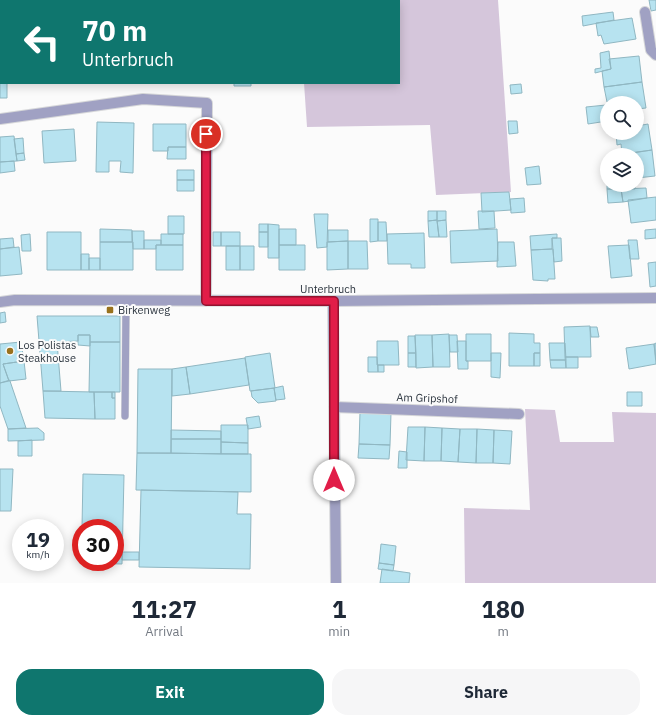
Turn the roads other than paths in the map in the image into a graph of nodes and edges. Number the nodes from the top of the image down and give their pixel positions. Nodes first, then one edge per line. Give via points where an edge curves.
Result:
1 (645, 12) dead end
2 (656, 55) edge
3 (0, 119) edge
4 (656, 298) edge
5 (126, 301) junction
6 (206, 301) junction
7 (334, 301) junction
8 (0, 302) edge
9 (334, 407) junction
10 (519, 414) dead end
11 (125, 416) dead end
12 (336, 583) edge

1 - 2 street via 650,50
3 - 6 street via 143,99 207,103
4 - 7 street, Unterbruch
5 - 6 street, Unterbruch
5 - 8 street, Unterbruch
5 - 11 lane
6 - 7 street, Unterbruch
7 - 9 street
9 - 10 street, Am Gripshof
9 - 12 street

